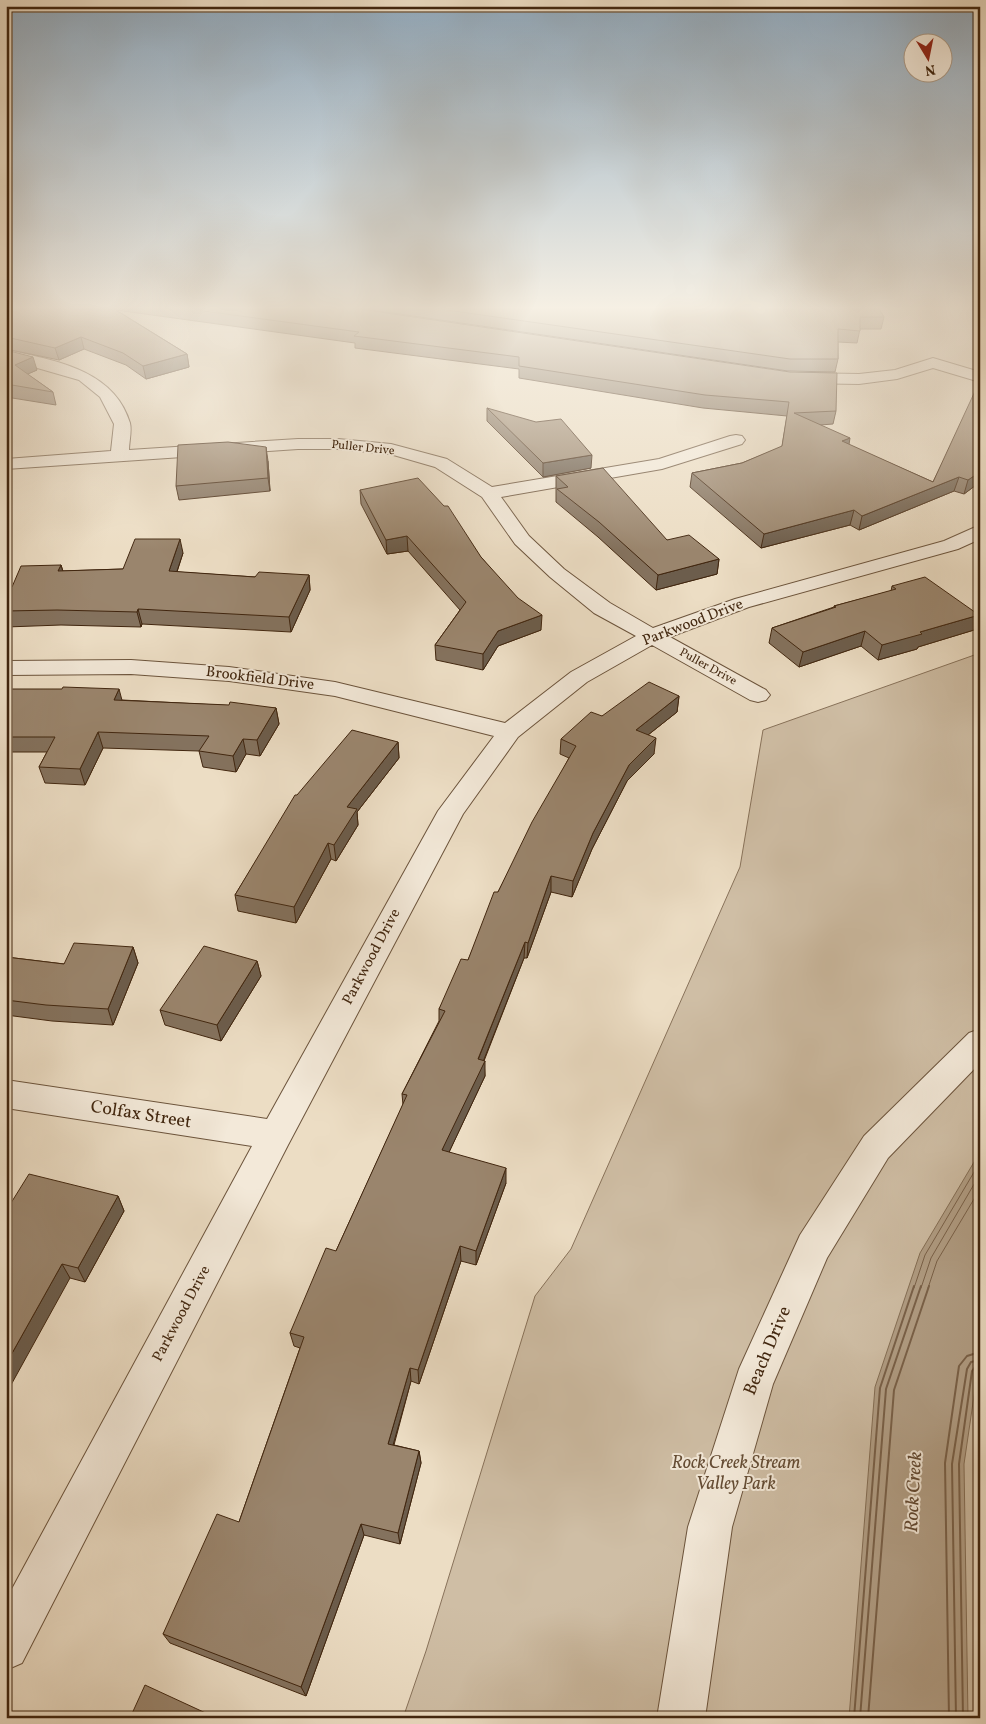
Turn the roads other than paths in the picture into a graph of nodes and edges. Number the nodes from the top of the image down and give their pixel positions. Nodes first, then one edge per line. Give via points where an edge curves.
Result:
1 (100, 389) edge
2 (736, 440) dead end
3 (120, 456) junction
4 (6, 464) edge
5 (490, 493) junction
6 (980, 531) edge
7 (651, 636) junction
8 (6, 668) edge
9 (758, 696) dead end
10 (508, 732) junction
11 (980, 1042) edge
12 (6, 1094) edge
13 (276, 1135) junction
14 (6, 1648) edge
15 (680, 1718) edge

1 - 3 street via 122,424
2 - 5 street via 662,464
3 - 4 street, Puller Drive
3 - 5 street, Puller Drive via 298,444 391,449 441,463
5 - 7 street, Puller Drive via 522,540 556,573 602,608
6 - 7 street, Parkwood Drive via 951,544 742,603
7 - 9 street, Puller Drive
7 - 10 street, Parkwood Drive via 578,677
8 - 10 street, Brookfield Drive via 131,666 229,674 335,689
10 - 13 street, Parkwood Drive via 451,811
11 - 15 street, Beach Drive via 876,1148 813,1247 752,1383 710,1527
12 - 13 street, Colfax Street
13 - 14 street, Parkwood Drive

